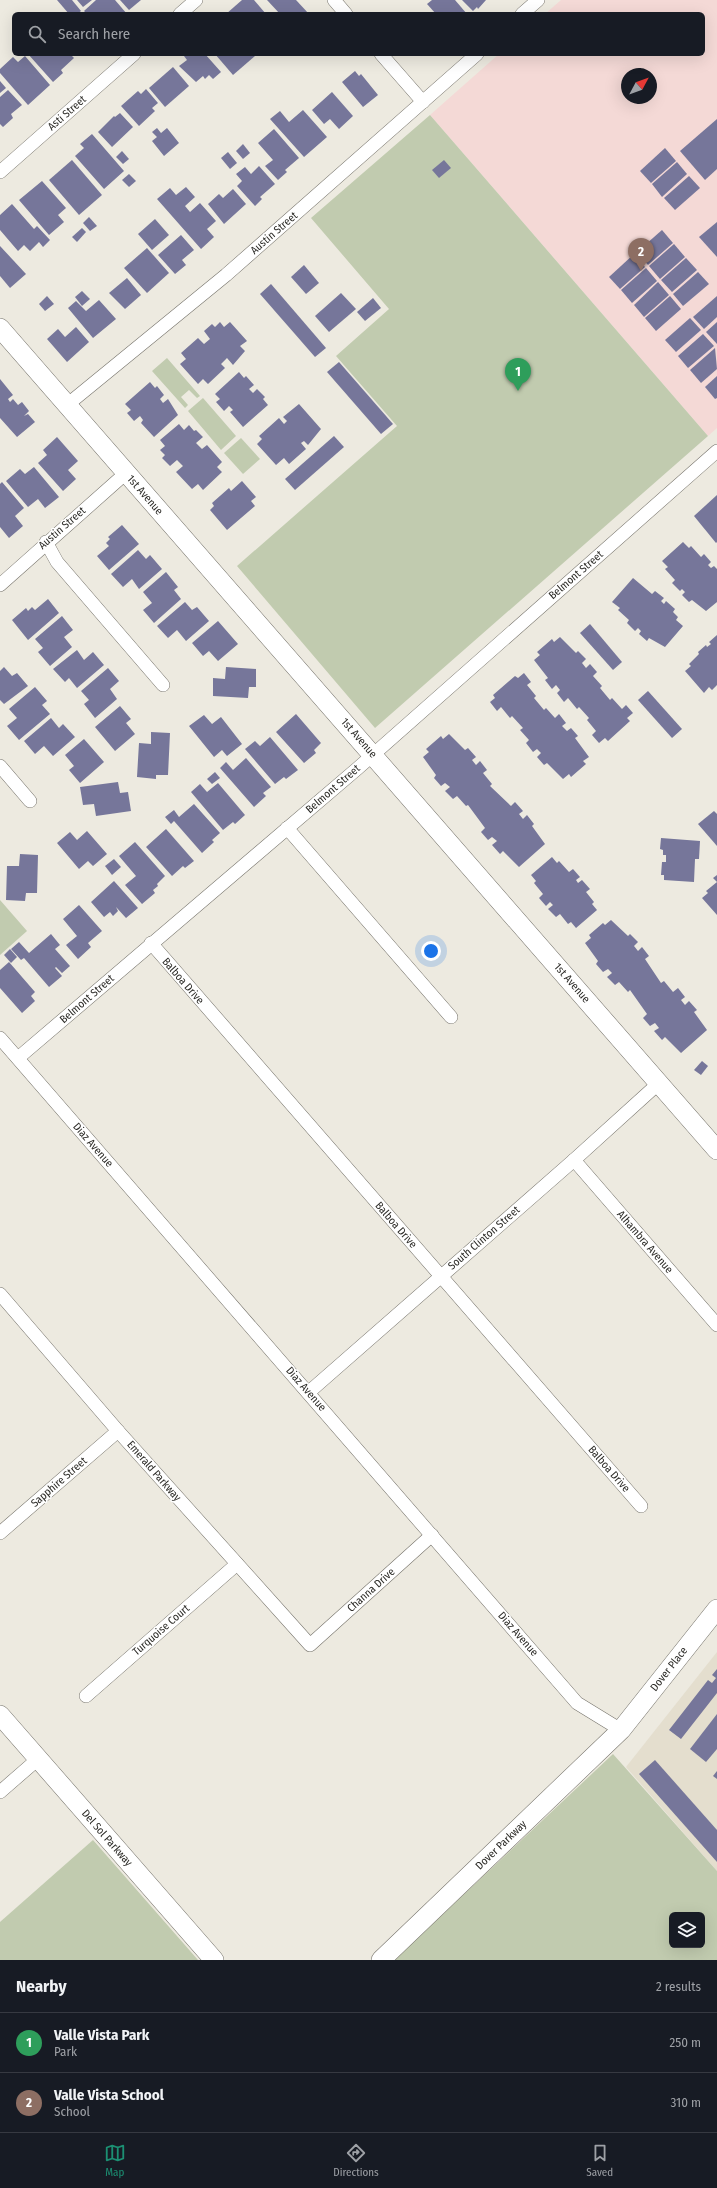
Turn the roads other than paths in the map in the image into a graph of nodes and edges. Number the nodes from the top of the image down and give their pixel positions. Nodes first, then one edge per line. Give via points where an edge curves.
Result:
1 (196, 0) edge
2 (334, 0) edge
3 (538, 0) edge
4 (182, 12) edge
5 (344, 12) edge
6 (524, 12) edge
7 (132, 56) edge
8 (383, 56) edge
9 (475, 56) edge
10 (423, 102) junction
11 (0, 172) edge
12 (0, 328) edge
13 (67, 405) junction
14 (717, 451) edge
15 (126, 473) junction
16 (46, 542) junction
17 (0, 585) edge
18 (163, 685) dead end
19 (373, 754) junction
20 (0, 766) edge
21 (30, 801) dead end
22 (287, 828) junction
23 (151, 943) junction
24 (451, 1017) dead end
25 (0, 1038) edge
26 (18, 1058) junction
27 (659, 1083) junction
28 (717, 1150) edge
29 (574, 1160) junction
30 (440, 1277) junction
31 (1, 1296) edge
32 (717, 1325) edge
33 (309, 1392) junction
34 (118, 1431) junction
35 (641, 1506) dead end
36 (0, 1533) edge
37 (432, 1534) junction
38 (237, 1564) junction
39 (717, 1609) edge
40 (310, 1645) joint
41 (86, 1696) dead end
42 (0, 1716) edge
43 (621, 1730) junction
44 (38, 1759) junction
45 (0, 1792) edge
46 (214, 1960) edge
47 (381, 1960) edge

1 - 4 street
2 - 5 street
3 - 6 street
7 - 11 street, Asti Street
8 - 10 street
9 - 10 street, Austin Street
10 - 13 street, Austin Street via 226,275
12 - 13 street, 1st Avenue
13 - 15 street, 1st Avenue
14 - 19 street, Belmont Street
15 - 16 street, Austin Street
15 - 19 street, 1st Avenue
16 - 17 street, Austin Street
16 - 18 street via 57,562
19 - 22 street, Belmont Street
19 - 27 street, 1st Avenue
20 - 21 street
22 - 23 street, Belmont Street
22 - 24 street
23 - 26 street, Belmont Street
23 - 30 street, Balboa Drive
25 - 26 street, Diaz Avenue
26 - 33 street, Diaz Avenue
27 - 28 street, 1st Avenue
27 - 29 street, South Clinton Street
29 - 30 street, South Clinton Street
29 - 32 street, Alhambra Avenue
30 - 33 street, South Clinton Street
30 - 35 street, Balboa Drive
31 - 34 street, Emerald Parkway
33 - 37 street, Diaz Avenue
34 - 36 street, Sapphire Street
34 - 38 street, Emerald Parkway
37 - 40 street, Channa Drive
37 - 43 street, Diaz Avenue via 577,1703
38 - 40 street, Emerald Parkway
38 - 41 street, Turquoise Court
39 - 43 street, Dover Place
42 - 44 street, Del Sol Parkway
43 - 47 street, Dover Parkway
44 - 45 street
44 - 46 street, Del Sol Parkway

